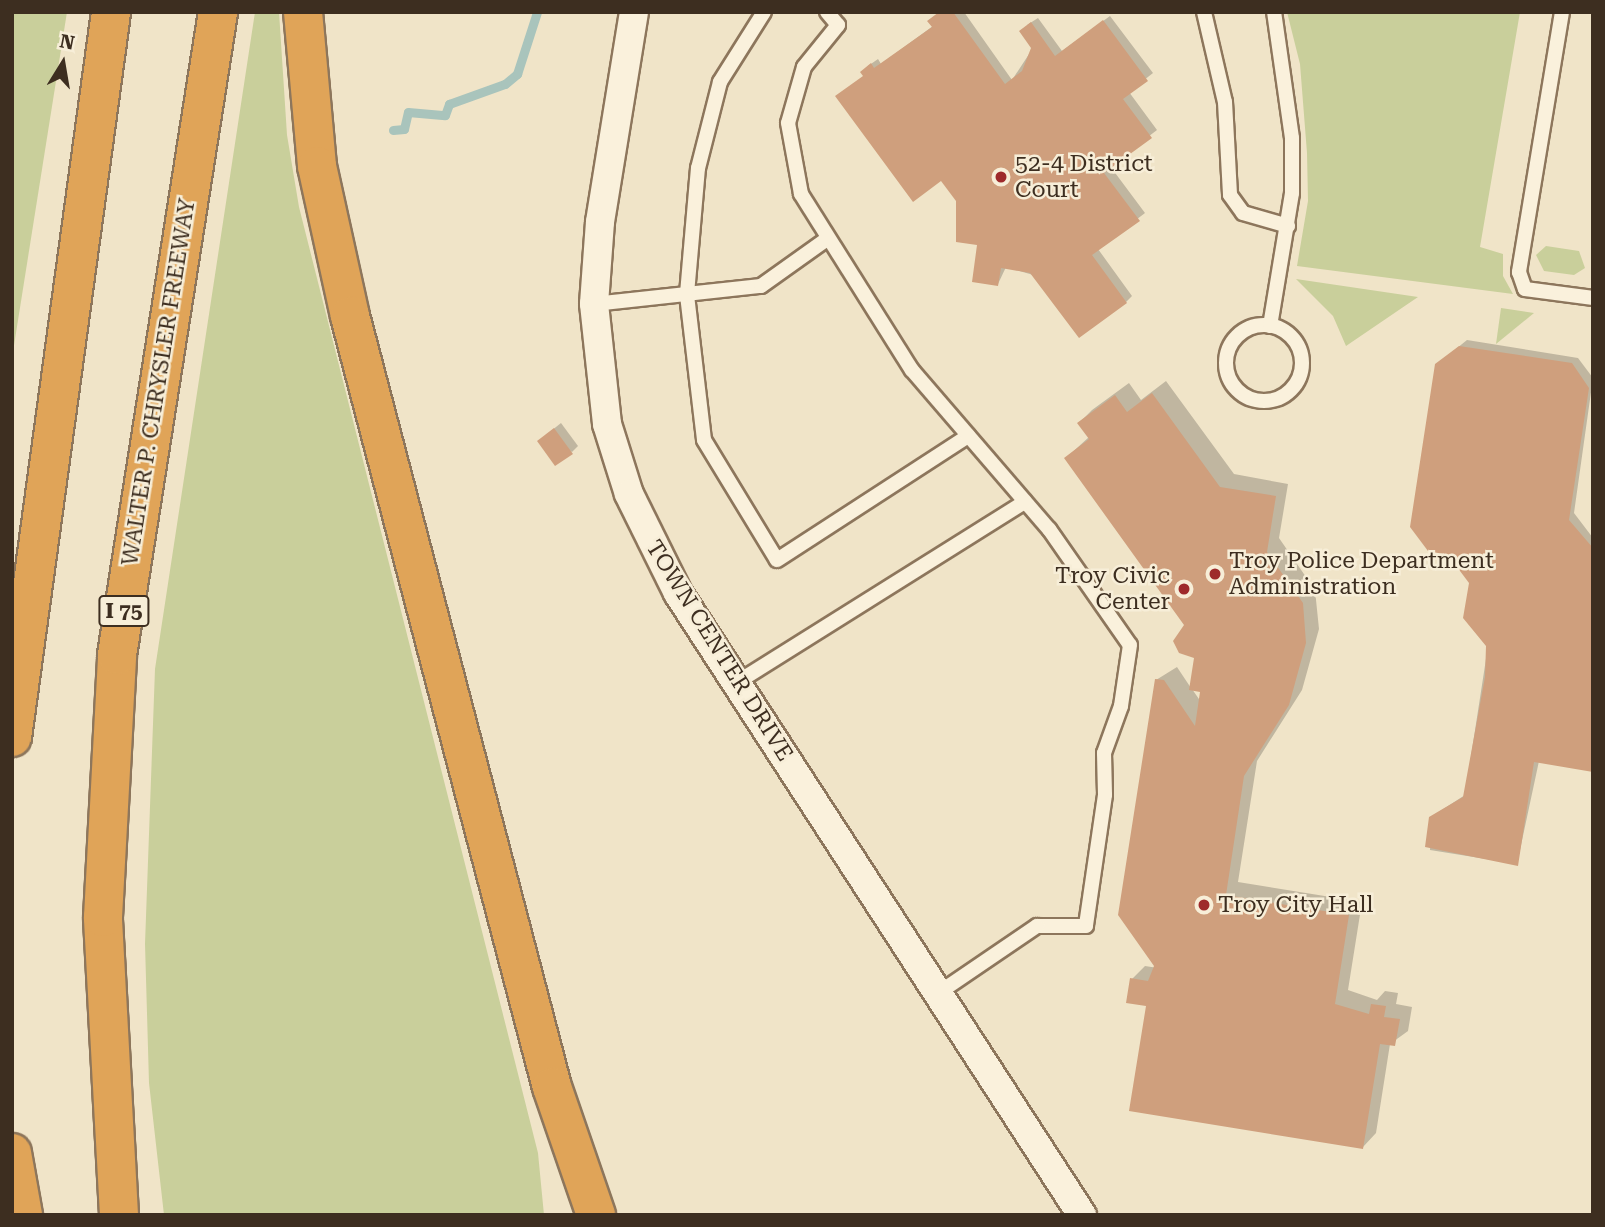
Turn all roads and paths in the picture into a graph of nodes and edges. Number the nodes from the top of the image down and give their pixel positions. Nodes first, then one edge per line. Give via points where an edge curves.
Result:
1 (111, 12) edge
2 (218, 12) edge
3 (303, 12) edge
4 (634, 12) edge
5 (764, 12) edge
6 (827, 12) edge
7 (1204, 12) edge
8 (1274, 12) edge
9 (1562, 12) edge
10 (1288, 226) junction
11 (827, 239) junction
12 (687, 295) junction
13 (1593, 298) edge
14 (594, 304) junction
15 (1270, 326) junction
16 (968, 436) junction
17 (1025, 502) junction
18 (736, 684) junction
19 (12, 737) edge
20 (937, 994) junction
21 (552, 1087) junction
22 (12, 1153) edge
23 (23, 1215) edge
24 (119, 1215) edge
25 (568, 1215) edge
26 (596, 1215) edge
27 (1082, 1215) edge

1 - 19 highway
2 - 24 highway, WALTER P. CHRYSLER FREEWAY / I 75 via 117,655 103,917 105,1052
3 - 21 highway via 317,166 350,316
4 - 14 street, TOWN CENTER DRIVE via 600,222
5 - 12 lane via 736,53 710,109 698,168
6 - 11 lane via 838,25 796,85 787,141 795,181
7 - 10 lane via 1225,102 1230,195 1243,213
8 - 10 lane via 1292,138
9 - 13 lane via 1519,272 1525,289
10 - 15 lane
11 - 12 lane via 761,286
11 - 16 lane via 912,370
12 - 14 lane
12 - 16 lane via 704,440 777,560
14 - 18 street, TOWN CENTER DRIVE via 607,424 629,494 660,562
15 - 15 lane via 1238,336 1227,357 1230,380 1259,401 1282,397 1302,369 1298,346
16 - 17 lane
17 - 18 lane
17 - 20 lane via 1130,645 1104,776 1086,926 1037,926
18 - 20 street, TOWN CENTER DRIVE
20 - 27 street, TOWN CENTER DRIVE
21 - 25 highway
21 - 26 highway
22 - 23 highway

